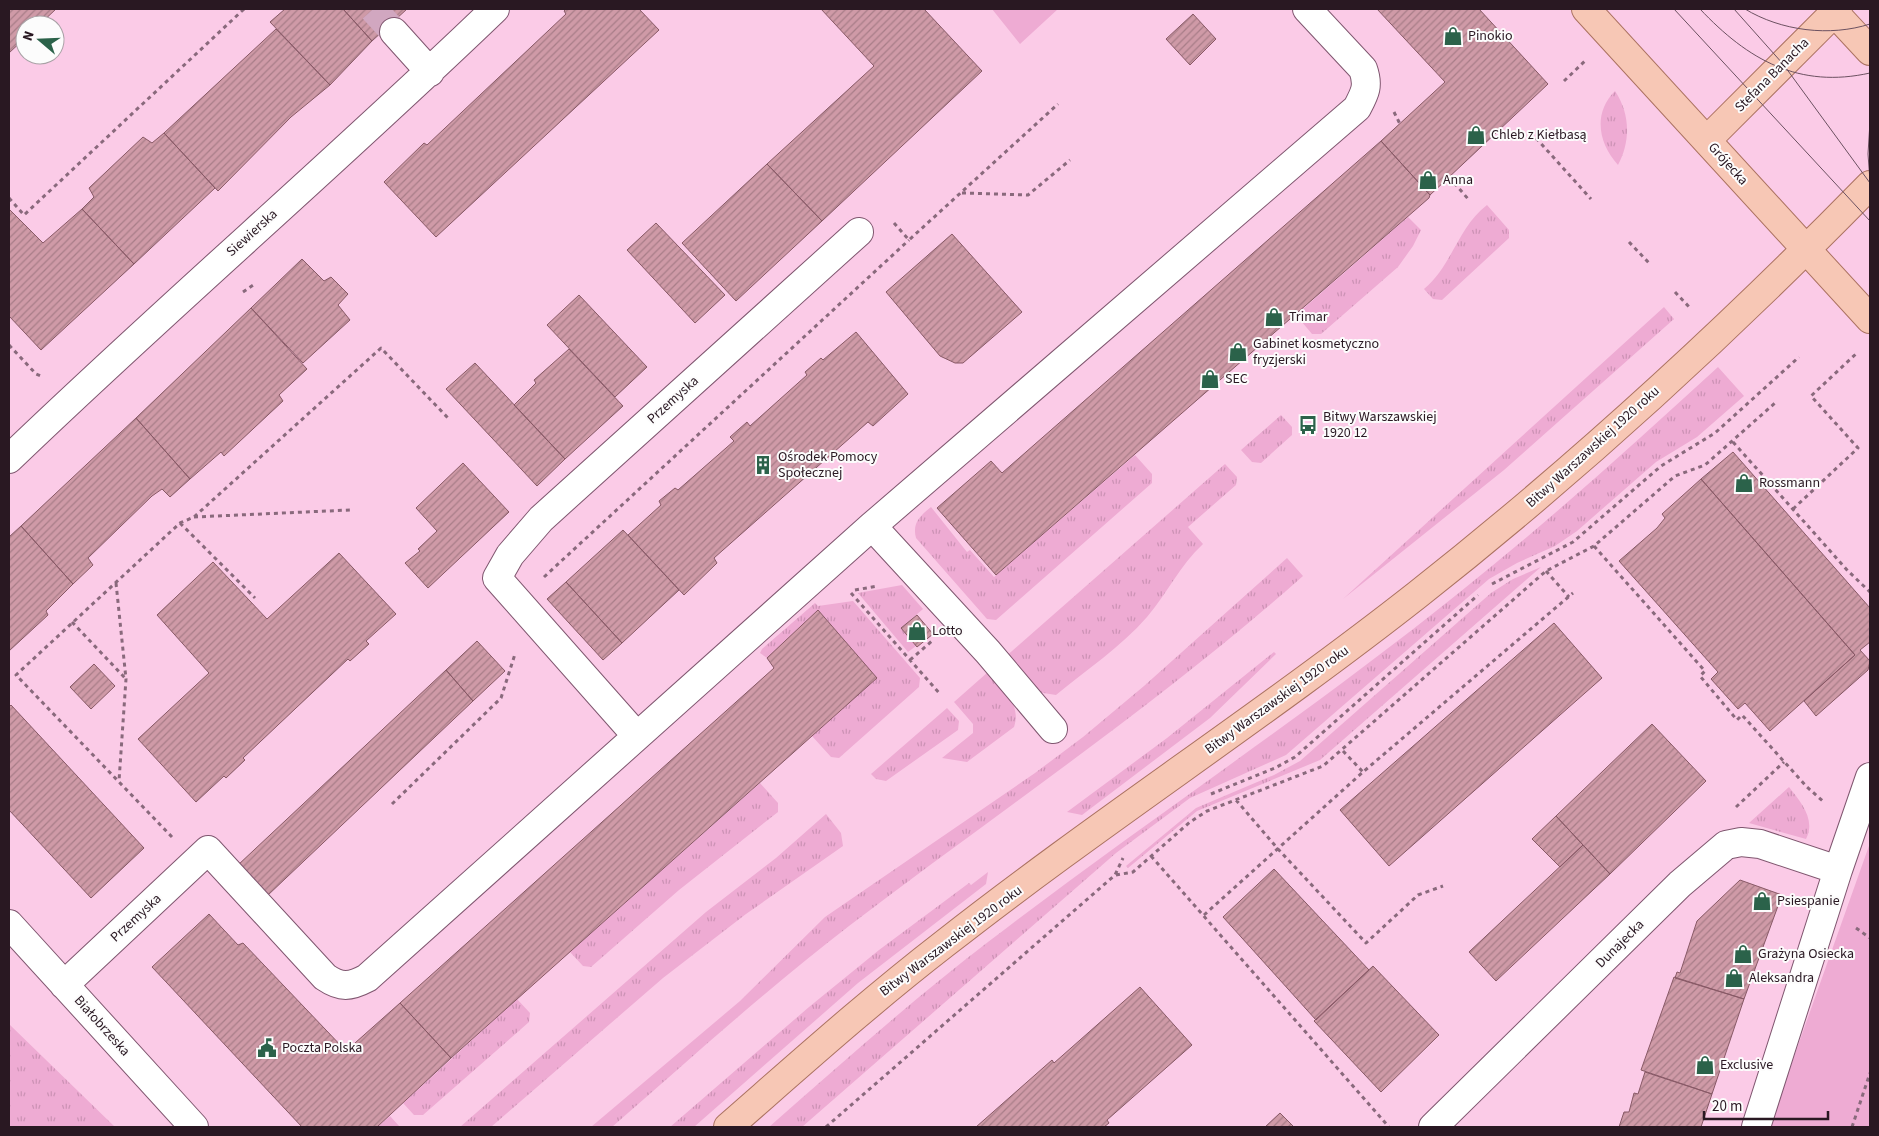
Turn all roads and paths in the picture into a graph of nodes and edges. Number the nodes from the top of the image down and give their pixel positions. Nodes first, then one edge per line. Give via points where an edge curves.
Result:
1 (244, 9) edge
2 (495, 9) edge
3 (1307, 9) edge
4 (1586, 9) edge
5 (1834, 10) edge
6 (394, 32) tunnel mouth
7 (1870, 51) edge
8 (1590, 56) dead end
9 (430, 72) junction
10 (1564, 81) dead end
11 (1058, 104) dead end
12 (1536, 138) dead end
13 (1707, 140) junction
14 (1070, 160) dead end
15 (1449, 177) dead end
16 (1870, 185) edge
17 (961, 192) junction
18 (9, 197) edge
19 (1591, 199) dead end
20 (1469, 200) dead end
21 (859, 232) joint
22 (909, 240) junction
23 (1630, 242) dead end
24 (1806, 249) junction
25 (1649, 263) dead end
26 (1675, 292) dead end
27 (1690, 309) dead end
28 (1870, 319) edge
29 (1860, 350) dead end
30 (1799, 357) dead end
31 (1775, 403) dead end
32 (448, 418) dead end
33 (1733, 442) junction
34 (9, 459) edge
35 (1792, 509) junction
36 (350, 510) dead end
37 (194, 517) junction
38 (180, 523) junction
39 (872, 526) junction
40 (1594, 546) junction
41 (1546, 571) junction
42 (116, 582) junction
43 (1488, 587) dead end
44 (1482, 592) dead end
45 (1870, 592) edge
46 (1573, 593) dead end
47 (1569, 597) junction
48 (255, 598) dead end
49 (523, 607) junction
50 (72, 622) junction
51 (126, 679) junction
52 (1053, 729) dead end
53 (636, 735) junction
54 (1343, 751) junction
55 (1784, 762) junction
56 (1363, 772) junction
57 (1870, 778) edge
58 (119, 781) junction
59 (1204, 797) dead end
60 (1236, 800) junction
61 (392, 804) dead end
62 (1829, 806) dead end
63 (1734, 809) dead end
64 (174, 838) dead end
65 (1278, 849) junction
66 (1129, 853) dead end
67 (1151, 856) junction
68 (1838, 870) junction
69 (1115, 875) junction
70 (1443, 886) dead end
71 (1825, 908) junction
72 (1204, 915) junction
73 (9, 924) edge
74 (1870, 938) edge
75 (64, 985) junction
76 (1870, 1073) edge
77 (194, 1127) edge
78 (728, 1127) edge
79 (826, 1127) edge
80 (1389, 1127) edge
81 (1434, 1127) edge
82 (1756, 1127) edge
83 (1852, 1127) edge

1 - 18 path via 24,215
2 - 9 street, Siewierska
3 - 39 street via 1363,69 1367,88 1357,108
4 - 13 main road, Grójecka
5 - 7 main road
5 - 13 main road, Stefana Banacha
6 - 9 street
8 - 10 path
9 - 34 street, Siewierska via 111,361
11 - 17 path
12 - 19 path
13 - 24 main road, Grójecka
14 - 17 path via 1028,195
15 - 20 path
16 - 24 main road
17 - 22 path
21 - 22 path via 882,211
21 - 49 street, Przemyska via 541,519 510,555 497,578
22 - 49 path
23 - 25 path
24 - 28 main road, Grójecka
24 - 78 main road, Bitwy Warszawskiej 1920 roku via 1716,337 1472,551 1370,631 945,943 849,1021
26 - 27 path
29 - 35 path via 1811,396 1858,448
30 - 43 path via 1715,433 1661,466 1573,542
31 - 33 path
32 - 37 path via 381,348
33 - 35 path
33 - 40 path via 1705,465 1675,476
35 - 45 path
36 - 37 path
37 - 38 path
38 - 42 path
38 - 48 path
39 - 52 street via 988,652
39 - 53 street
40 - 41 path
40 - 55 path via 1705,671 1700,676 1738,720 1742,715
41 - 47 path
41 - 54 path
42 - 50 path
42 - 51 path
44 - 59 path via 1294,756 1275,768
46 - 47 path
47 - 56 path
49 - 53 street
49 - 61 path via 501,698
50 - 51 path
50 - 58 path via 16,675
51 - 58 path
53 - 75 street, Przemyska via 367,978 354,985 336,984 325,977 208,850
54 - 56 path
54 - 60 path via 1323,766
55 - 62 path
55 - 63 path
56 - 65 path
57 - 68 street
58 - 64 path
60 - 65 path
60 - 67 path via 1198,816
65 - 70 path via 1366,943 1418,895
65 - 72 path
66 - 69 path via 1121,859
67 - 69 path via 1133,872
67 - 72 path
68 - 71 street
68 - 81 street, Dunajecka via 1760,844 1741,842 1726,845 1680,884
69 - 79 path
71 - 74 path
71 - 82 street
72 - 80 path
73 - 75 street, Białobrzeska
75 - 77 street, Białobrzeska
76 - 83 path

